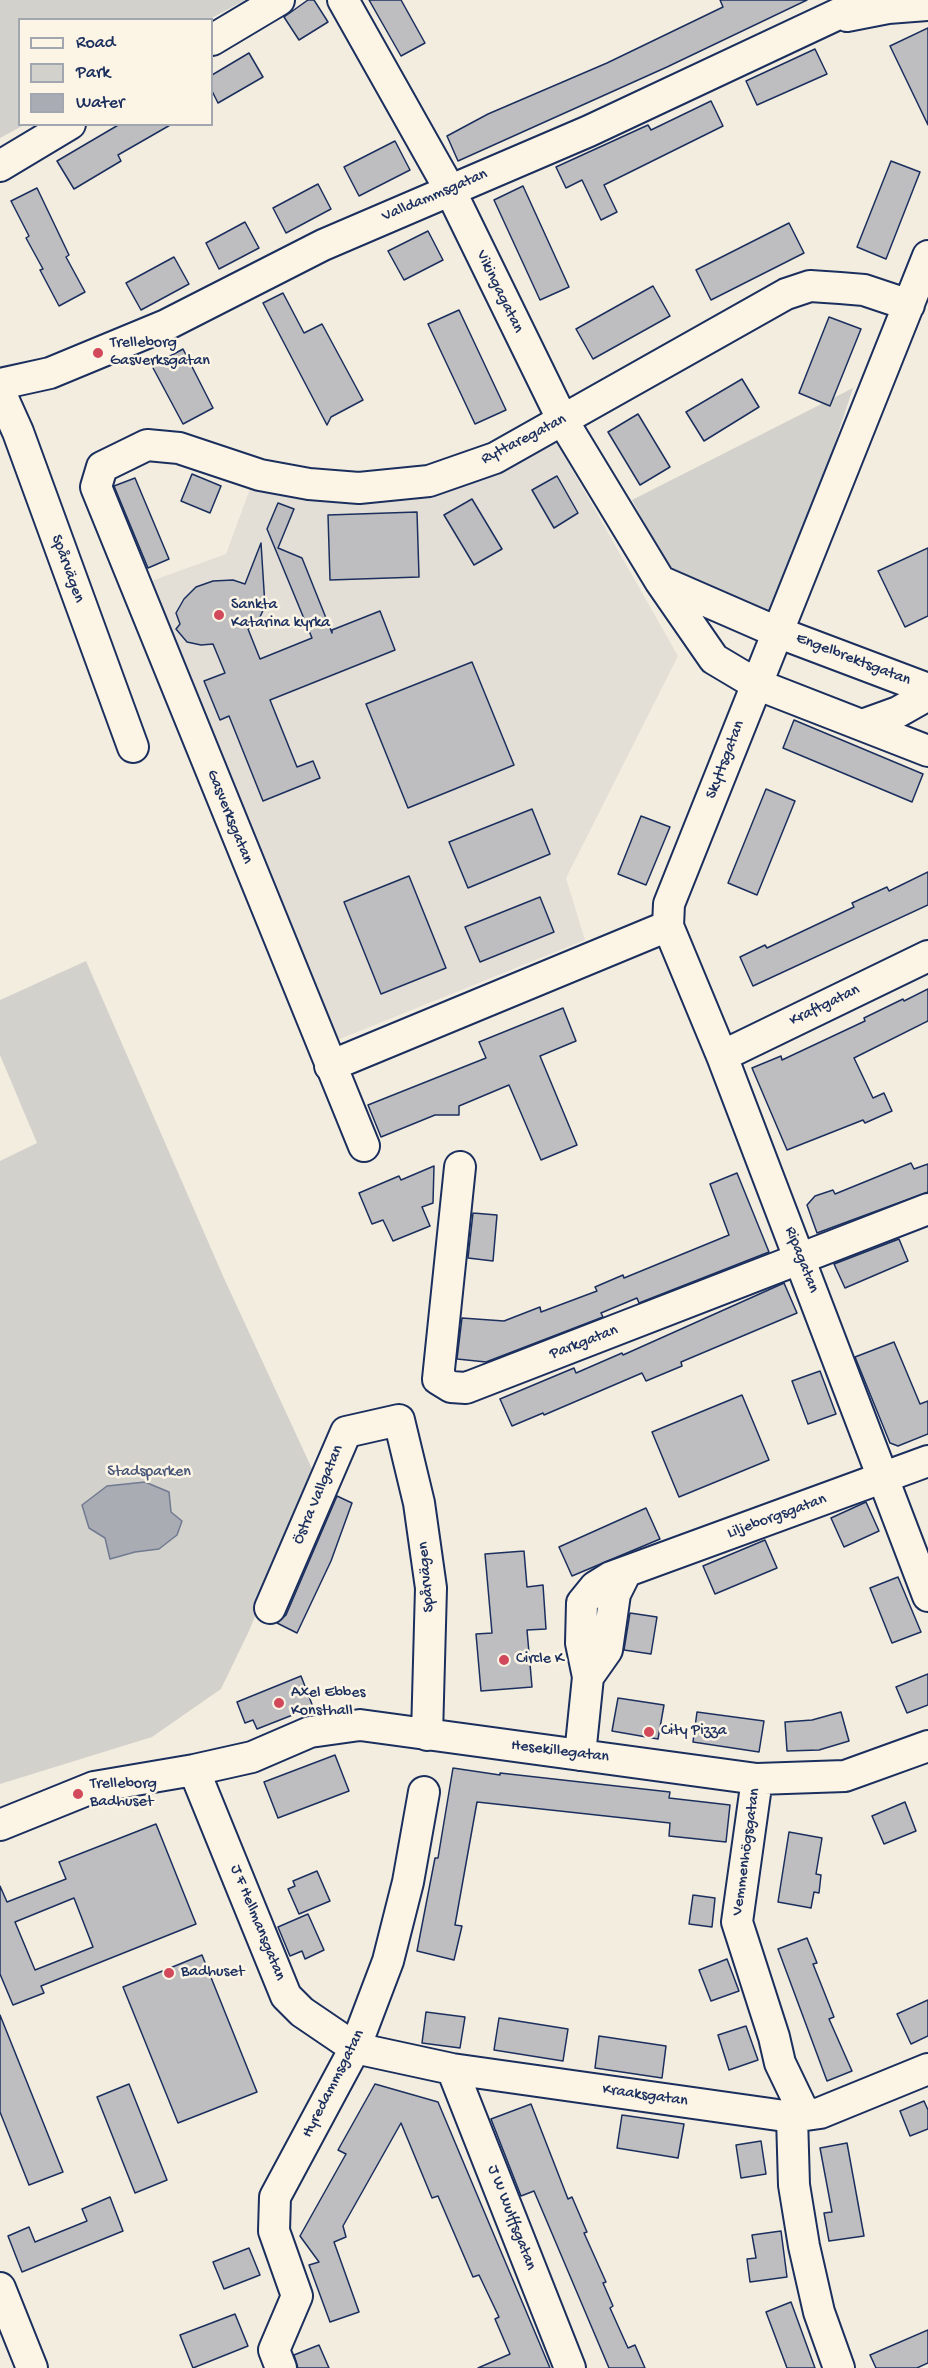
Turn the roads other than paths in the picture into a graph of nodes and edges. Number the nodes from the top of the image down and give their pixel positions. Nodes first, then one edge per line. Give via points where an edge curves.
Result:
1 (279, 0) edge
2 (343, 0) edge
3 (868, 0) edge
4 (928, 5) edge
5 (823, 20) junction
6 (213, 39) edge
7 (67, 126) edge
8 (0, 166) edge
9 (450, 190) junction
10 (928, 256) edge
11 (909, 305) junction
12 (0, 384) edge
13 (0, 392) edge
14 (563, 421) junction
15 (96, 487) joint
16 (660, 581) junction
17 (777, 632) junction
18 (756, 684) junction
19 (928, 689) edge
20 (928, 695) edge
21 (862, 725) junction
22 (132, 747) dead end
23 (928, 751) edge
24 (668, 926) junction
25 (928, 956) edge
26 (722, 1056) junction
27 (330, 1066) junction
28 (364, 1146) dead end
29 (460, 1167) dead end
30 (928, 1209) edge
31 (801, 1260) junction
32 (399, 1420) joint
33 (928, 1461) edge
34 (883, 1479) junction
35 (928, 1596) edge
36 (270, 1608) dead end
37 (427, 1735) junction
38 (928, 1746) edge
39 (580, 1755) junction
40 (194, 1770) junction
41 (757, 1779) junction
42 (423, 1792) dead end
43 (0, 1825) edge
44 (356, 2048) junction
45 (780, 2063) junction
46 (452, 2068) junction
47 (928, 2069) edge
48 (751, 2111) junction
49 (799, 2116) junction
50 (0, 2289) edge
51 (32, 2368) edge
52 (281, 2368) edge
53 (570, 2368) edge
54 (839, 2368) edge

1 - 6 street
2 - 9 street, Vikingagatan
3 - 5 street, Valldammsgatan
4 - 5 street
5 - 9 street, Valldammsgatan via 589,131
7 - 8 street
9 - 12 street, Valldammsgatan via 323,245 166,325 50,373
9 - 14 street, Vikingagatan
10 - 11 street, Skyttsgatan
11 - 14 street, Ryttaregatan via 864,290 810,286 786,294
11 - 17 street, Skyttsgatan
13 - 22 street, Spårvägen
14 - 15 street, Ryttaregatan via 495,458 429,481 358,488 309,484 260,475 179,448 147,445 102,466
14 - 16 street, Vikingagatan
15 - 27 street, Gasverksgatan
16 - 17 street
16 - 18 street, Vikingagatan via 714,659
17 - 18 street, Skyttsgatan
17 - 19 street, Engelbrektsgatan
18 - 21 street
18 - 24 street, Skyttsgatan via 669,904
20 - 21 street, Engelbrektsgatan via 898,712
21 - 23 street
24 - 26 street, Ripagatan
24 - 27 street
25 - 26 street, Kraftgatan
26 - 31 street, Ripagatan
27 - 28 street, Gasverksgatan
29 - 31 street, Parkgatan via 438,1379 451,1387 466,1388
30 - 31 street, Parkgatan
31 - 34 street, Ripagatan
32 - 36 street, Östra Vallgatan via 346,1432
32 - 37 street, Spårvägen via 419,1503 431,1588
33 - 34 street, Liljeborgsgatan
34 - 35 street, Ripagatan
34 - 39 street, Liljeborgsgatan via 626,1572 615,1593 606,1650 588,1677
37 - 39 street, Hesekillegatan
37 - 40 street, Hesekillegatan via 360,1725 310,1732 252,1757
38 - 41 street, Hesekillegatan via 845,1776
39 - 41 street, Hesekillegatan
40 - 43 street via 94,1787
40 - 44 street, J F Hellmansgatan via 286,1996 302,2012
41 - 45 street, Vemmenhögsgatan via 737,1922
42 - 44 street, Hyredammsgatan via 408,1882 388,1961
44 - 46 street, Kraaksgatan
44 - 52 street, Hyredammsgatan via 275,2197 274,2231 297,2296 274,2350
45 - 48 street
45 - 49 street, Vemmenhögsgatan
46 - 48 street, Kraaksgatan
46 - 53 street, J W Wulffsgatan
47 - 49 street, Kraaksgatan via 820,2114
48 - 49 street, Kraaksgatan
49 - 54 street, Vemmenhögsgatan via 794,2185 819,2312
50 - 51 street

